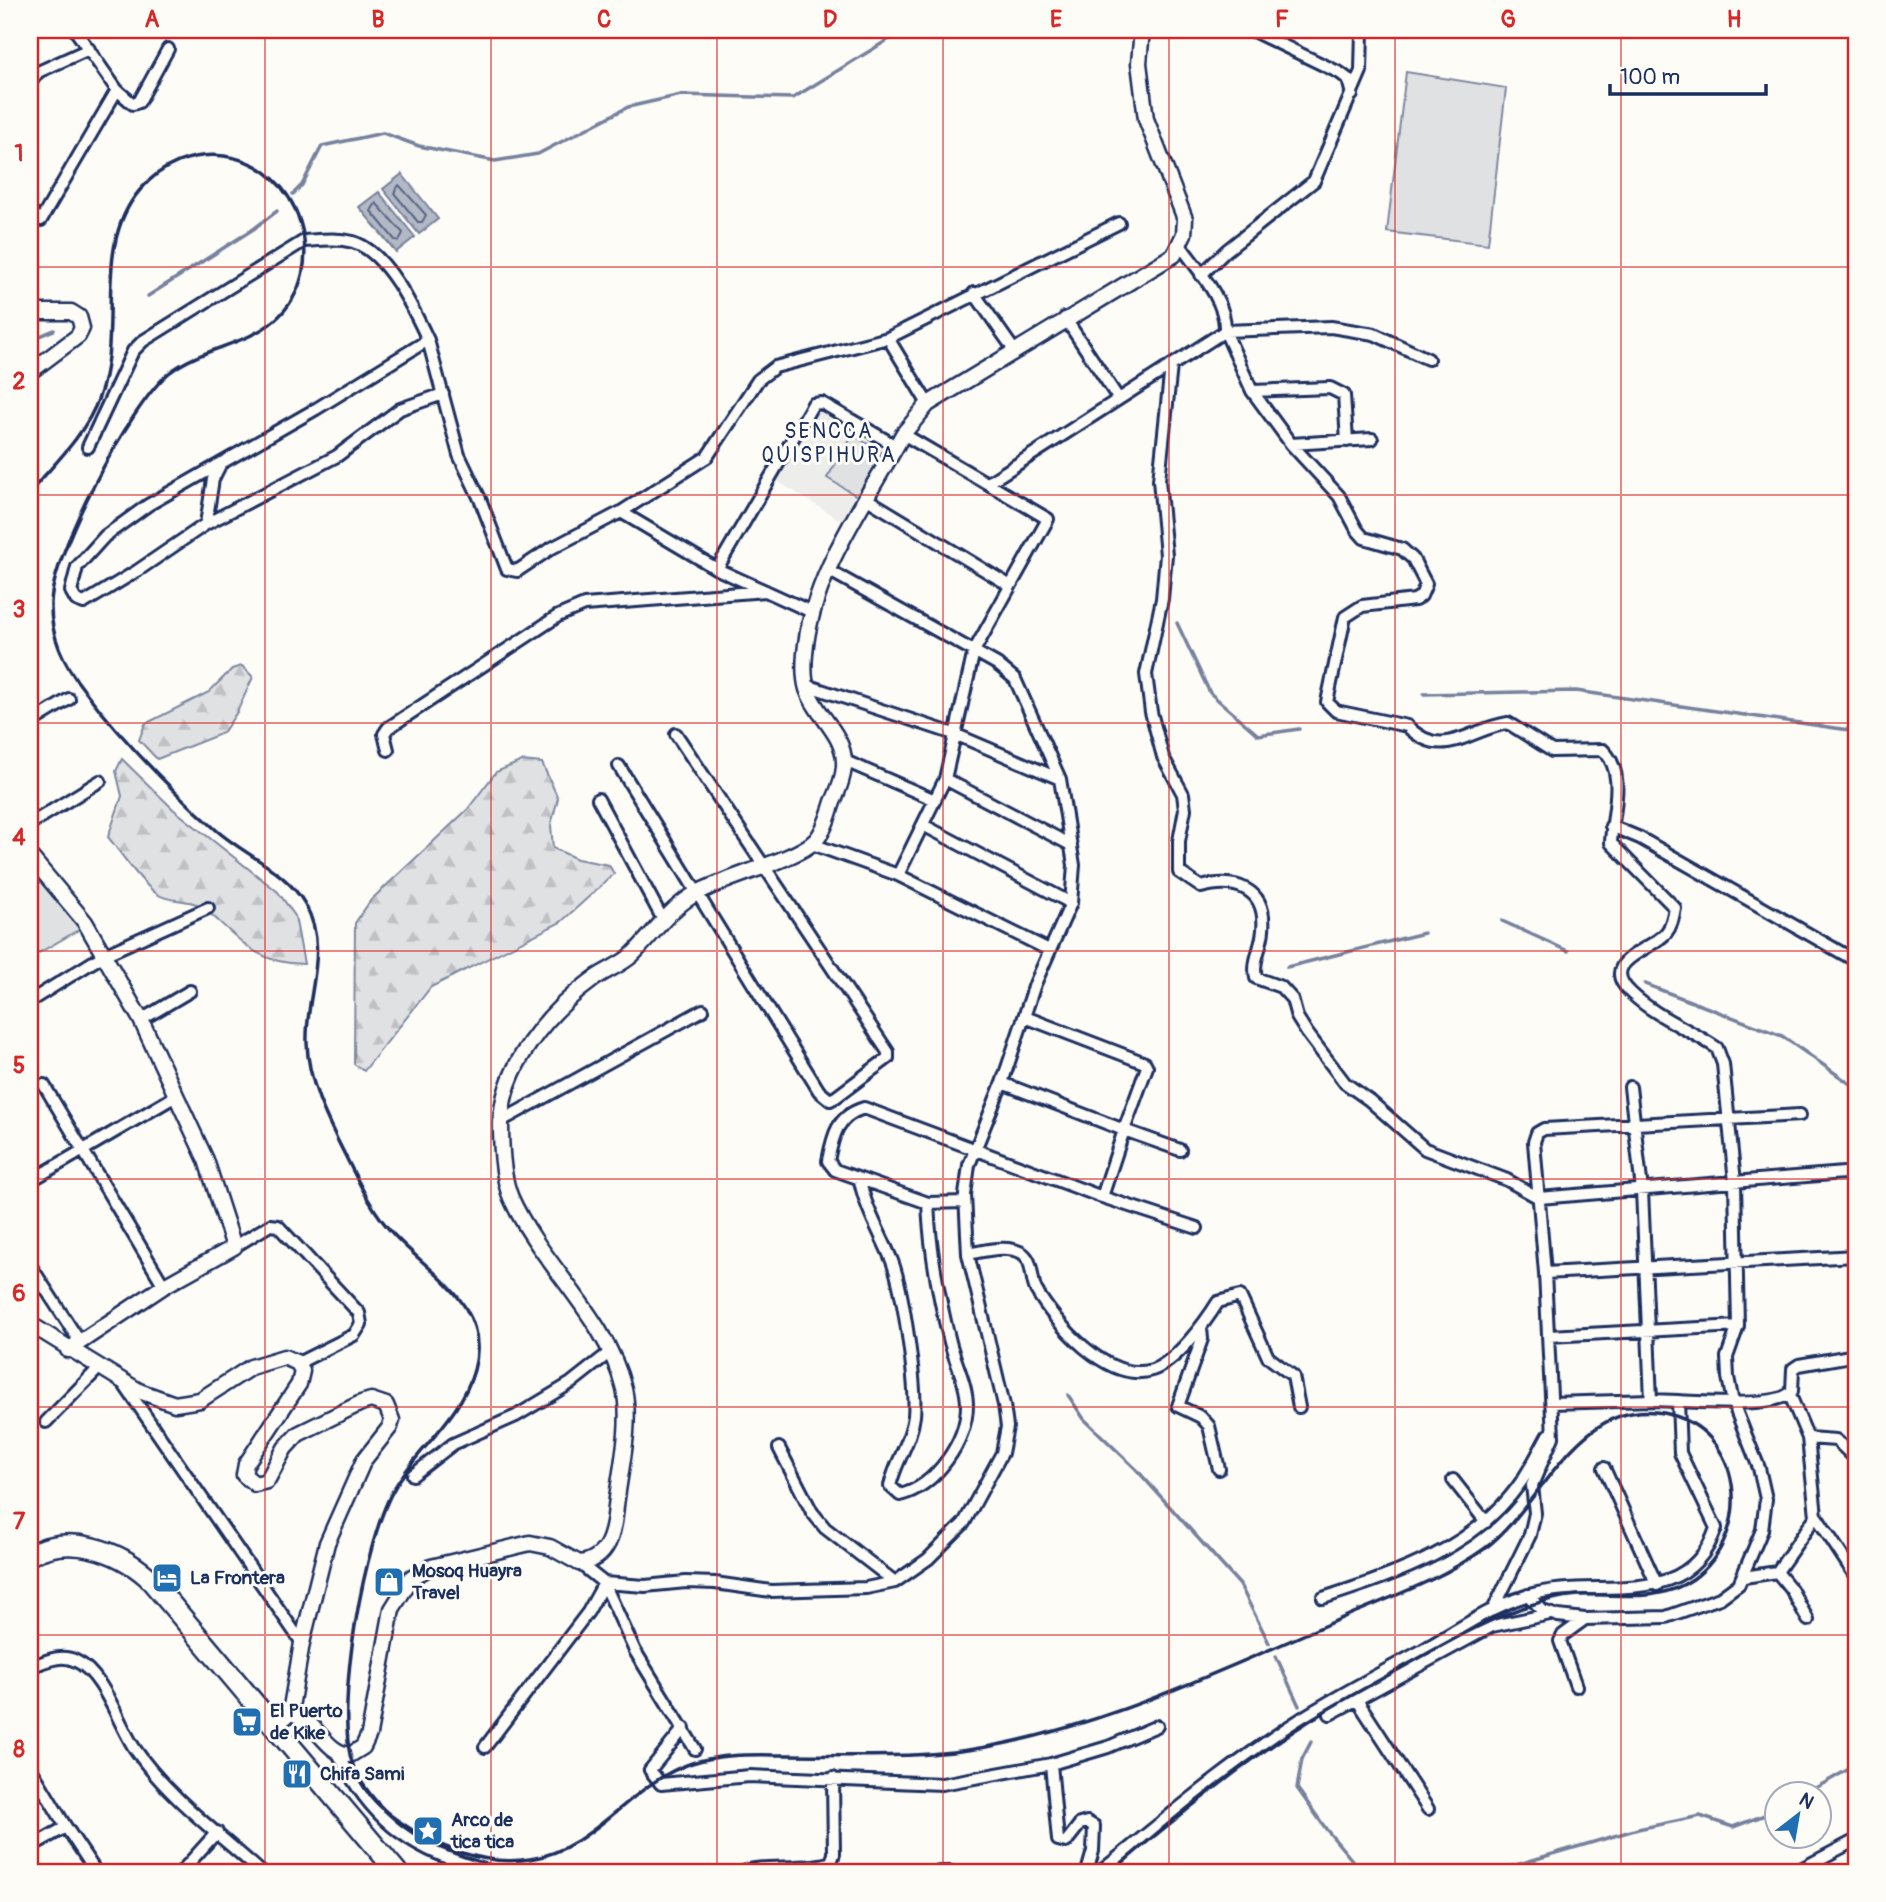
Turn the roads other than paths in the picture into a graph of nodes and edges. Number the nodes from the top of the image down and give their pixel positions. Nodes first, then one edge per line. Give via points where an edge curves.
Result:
1 (75, 30) edge
2 (1142, 30) edge
3 (1251, 30) edge
4 (1362, 30) edge
5 (89, 49) junction
6 (168, 49) dead end
7 (30, 83) edge
8 (117, 90) junction
9 (1352, 97) junction
10 (30, 212) edge
11 (1119, 223) dead end
12 (1181, 246) junction
13 (1201, 275) junction
14 (974, 293) junction
15 (30, 312) edge
16 (1065, 318) junction
17 (1225, 331) junction
18 (888, 338) junction
19 (428, 340) junction
20 (1014, 350) junction
21 (1428, 359) dead end
22 (1171, 366) junction
23 (30, 372) edge
24 (1252, 391) junction
25 (443, 394) junction
26 (1118, 398) junction
27 (928, 404) junction
28 (1372, 439) dead end
29 (900, 440) junction
30 (1347, 441) junction
31 (1291, 444) junction
32 (88, 447) dead end
33 (223, 461) junction
34 (988, 483) junction
35 (867, 499) junction
36 (621, 512) junction
37 (206, 524) junction
38 (717, 569) junction
39 (828, 570) junction
40 (1009, 585) junction
41 (766, 591) junction
42 (814, 613) junction
43 (974, 651) junction
44 (806, 685) junction
45 (69, 699) dead end
46 (30, 723) edge
47 (676, 734) dead end
48 (957, 735) junction
49 (388, 750) dead end
50 (845, 761) junction
51 (619, 766) dead end
52 (945, 779) junction
53 (1060, 779) junction
54 (100, 781) dead end
55 (598, 799) dead end
56 (935, 800) junction
57 (30, 824) edge
58 (925, 826) junction
59 (1611, 826) junction
60 (812, 844) junction
61 (1071, 845) junction
62 (30, 856) edge
63 (762, 866) junction
64 (898, 875) junction
65 (696, 893) junction
66 (1071, 902) junction
67 (208, 908) dead end
68 (662, 918) junction
69 (1049, 950) junction
70 (104, 954) junction
71 (1856, 961) edge
72 (190, 991) dead end
73 (30, 1001) edge
74 (703, 1010) dead end
75 (1025, 1017) junction
76 (141, 1020) junction
77 (1002, 1083) junction
78 (44, 1085) dead end
79 (1630, 1087) dead end
80 (176, 1096) junction
81 (1800, 1115) dead end
82 (1730, 1119) junction
83 (501, 1121) junction
84 (1636, 1125) junction
85 (1124, 1130) junction
86 (83, 1149) junction
87 (975, 1149) junction
88 (1180, 1150) dead end
89 (30, 1181) edge
90 (860, 1181) junction
91 (1735, 1182) junction
92 (1856, 1185) edge
93 (1642, 1190) junction
94 (1102, 1197) junction
95 (1539, 1198) junction
96 (964, 1202) junction
97 (928, 1203) junction
98 (1197, 1228) dead end
99 (234, 1247) junction
100 (968, 1254) junction
101 (1856, 1256) edge
102 (30, 1265) edge
103 (1735, 1265) junction
104 (1646, 1268) junction
105 (1545, 1273) junction
106 (164, 1286) junction
107 (30, 1324) edge
108 (1738, 1326) junction
109 (1201, 1328) junction
110 (1649, 1330) junction
111 (1549, 1336) junction
112 (74, 1346) junction
113 (609, 1353) junction
114 (1856, 1355) edge
115 (298, 1363) junction
116 (100, 1367) junction
117 (119, 1378) junction
118 (1790, 1395) junction
119 (1651, 1400) junction
120 (1678, 1401) junction
121 (1733, 1402) junction
122 (1552, 1403) junction
123 (1299, 1407) dead end
124 (46, 1422) dead end
125 (1553, 1427) junction
126 (1808, 1438) junction
127 (779, 1448) dead end
128 (1856, 1459) edge
129 (1604, 1468) dead end
130 (1219, 1469) dead end
131 (413, 1475) dead end
132 (1453, 1480) dead end
133 (1816, 1516) junction
134 (1486, 1522) junction
135 (30, 1555) edge
136 (579, 1563) junction
137 (1777, 1572) junction
138 (1744, 1577) junction
139 (1856, 1577) edge
140 (895, 1582) junction
141 (604, 1583) junction
142 (1657, 1585) junction
143 (1528, 1595) junction
144 (1323, 1598) dead end
145 (1493, 1610) junction
146 (1550, 1614) junction
147 (1585, 1619) junction
148 (1808, 1620) dead end
149 (302, 1643) junction
150 (30, 1667) edge
151 (1576, 1686) dead end
152 (1339, 1696) junction
153 (1354, 1702) junction
154 (290, 1713) junction
155 (1330, 1714) dead end
156 (1157, 1726) dead end
157 (274, 1727) junction
158 (684, 1728) junction
159 (485, 1747) dead end
160 (695, 1749) dead end
161 (338, 1753) junction
162 (1051, 1764) junction
163 (30, 1768) edge
164 (833, 1778) junction
165 (1427, 1809) dead end
166 (66, 1827) junction
167 (217, 1832) junction
168 (1856, 1840) edge
169 (30, 1847) edge
170 (775, 1871) edge
171 (96, 1872) edge
172 (181, 1872) edge
173 (261, 1872) edge
174 (397, 1872) edge
175 (492, 1872) edge
176 (744, 1872) edge
177 (939, 1872) edge
178 (951, 1872) edge
179 (1087, 1872) edge
180 (1100, 1872) edge
181 (1795, 1872) edge

1 - 5 street
2 - 12 main road via 1139,63 1146,119 1185,219
3 - 9 street via 1340,73 1348,79
4 - 9 street via 1361,71
5 - 7 street via 38,72
5 - 8 street
6 - 8 street via 139,102 133,104
8 - 10 street via 41,220
9 - 13 street via 1314,181
11 - 14 street
12 - 13 street
12 - 16 main road via 1174,255
13 - 17 street via 1221,308
14 - 18 street
14 - 20 street
15 - 23 main road via 71,312 79,317 82,328
16 - 20 main road
16 - 26 street
17 - 21 street via 1331,327 1374,334
17 - 22 street
17 - 24 street
18 - 27 street
18 - 36 street via 775,367 758,380 707,457
19 - 25 street
19 - 32 street via 412,305 371,251 331,239 304,242 143,341 123,368
19 - 33 street
20 - 27 main road
22 - 26 street
22 - 95 street via 1159,480 1165,567 1146,674 1163,757 1183,794 1179,872 1201,887 1222,882 1254,894 1262,907 1264,929 1254,968 1256,978 1281,987 1292,999 1307,1033 1345,1083 1425,1149 1507,1180
24 - 30 street via 1338,390 1344,396
24 - 31 street
25 - 36 street via 459,455 506,569 517,571 590,525
25 - 37 street via 400,409 337,456
26 - 34 street
27 - 29 main road
28 - 30 street
29 - 34 street
29 - 35 main road
29 - 38 street via 822,403 813,404
30 - 31 street
31 - 59 street via 1333,488 1364,538 1402,549 1426,584 1415,600 1369,604 1345,617 1336,666 1329,679 1326,697 1330,707 1407,726 1437,744 1507,723 1552,751 1603,750 1614,763 1616,780
33 - 37 street via 213,479
33 - 37 street via 105,536 77,567 71,591 84,603
34 - 40 street via 1048,519
35 - 39 main road
35 - 40 street
36 - 38 street
38 - 41 street
39 - 42 main road
39 - 43 street
40 - 43 street
41 - 42 street
41 - 49 street via 584,605 558,615 388,728 384,734
42 - 44 main road via 805,654
43 - 48 street
43 - 53 street via 1016,679
44 - 48 street
44 - 50 main road
45 - 46 street
47 - 63 street
48 - 52 street
48 - 53 street
50 - 56 street
50 - 60 main road via 820,836
51 - 65 street
52 - 56 street
52 - 61 street
53 - 61 street
54 - 57 street
55 - 68 street
56 - 58 street
58 - 64 street
58 - 66 street
59 - 71 street
59 - 82 street via 1611,843 1675,908 1665,934 1624,962 1623,982 1662,1017 1717,1048
60 - 63 main road
60 - 64 street
61 - 66 street
62 - 70 main road via 85,922
63 - 65 main road
63 - 65 street via 888,1052 887,1058 830,1100 819,1091
64 - 69 street
65 - 68 main road
66 - 69 street
67 - 70 street
68 - 83 main road via 630,957 591,980 559,1008 513,1068
69 - 75 street
70 - 73 street
70 - 76 main road
72 - 76 street
74 - 83 street
75 - 77 street
75 - 85 street via 1147,1065
76 - 80 main road
77 - 85 street
77 - 87 street
78 - 86 street
79 - 84 street
80 - 86 street
80 - 99 main road via 206,1160
81 - 82 street
82 - 84 street
82 - 91 street
83 - 113 main road via 511,1198 591,1316
84 - 93 street
84 - 95 street via 1537,1133
85 - 88 street
85 - 94 street
86 - 89 street
86 - 106 street
87 - 90 street via 864,1108 844,1117 833,1135 828,1161 835,1170
87 - 94 street
87 - 96 street
90 - 97 street
90 - 97 street via 893,1264 912,1367 912,1429 890,1486 900,1495 942,1468 961,1430 967,1405 938,1295
91 - 92 street via 1844,1173
91 - 93 street
91 - 103 street
93 - 95 street
93 - 104 street
94 - 98 street
95 - 105 street
96 - 97 street
96 - 100 street
99 - 106 main road
99 - 115 street via 270,1225 278,1226 359,1313 361,1324 354,1335
100 - 109 street via 1021,1252 1029,1261 1035,1287 1063,1326 1086,1351 1131,1372 1154,1369
100 - 140 street via 1004,1405 1006,1439 964,1522 935,1552
101 - 103 street
102 - 112 street
103 - 104 street
103 - 108 street
104 - 105 street
104 - 110 street
105 - 111 street
106 - 112 main road
107 - 112 main road
108 - 110 street
108 - 121 street via 1727,1357
109 - 123 street via 1218,1302 1240,1296 1268,1357 1293,1376
109 - 130 street via 1202,1339 1178,1406 1209,1426
110 - 111 street
110 - 119 street
111 - 122 street
112 - 116 main road
113 - 131 street via 571,1383 516,1416 453,1444
113 - 136 main road via 624,1388 626,1413 614,1526 602,1554
114 - 118 street via 1799,1365 1793,1369
115 - 117 main road via 284,1357 251,1367 219,1390 187,1403 159,1400
115 - 149 main road via 302,1371 299,1384 246,1464 244,1475 251,1483 267,1481 298,1434 361,1403 371,1400 386,1405 392,1420 364,1460 343,1502 327,1543
116 - 117 main road
116 - 124 street
117 - 149 street
118 - 121 street
118 - 126 street
119 - 120 street
119 - 122 street
120 - 121 street
120 - 142 street via 1680,1453 1716,1528 1689,1569
121 - 138 street via 1766,1499 1762,1530
122 - 125 street
125 - 134 street via 1521,1483
125 - 145 street via 1531,1491 1535,1513 1530,1535
126 - 128 street via 1836,1440
126 - 133 street
127 - 140 street via 825,1528
129 - 142 street
132 - 134 street
133 - 137 street
133 - 139 street
134 - 144 street via 1406,1571
135 - 157 highway via 66,1545 84,1546 131,1562
136 - 141 street
136 - 161 main road via 550,1546 530,1543 430,1567 412,1577 392,1609 367,1739 358,1752
137 - 138 street
137 - 148 street
138 - 147 street via 1720,1598 1667,1617
140 - 141 street via 866,1588 771,1591 696,1582
141 - 158 street via 635,1651
141 - 159 street via 589,1612
142 - 143 street via 1568,1587
143 - 145 street
143 - 146 street
145 - 152 street
146 - 147 street
146 - 153 street via 1492,1626
147 - 151 street via 1560,1641
149 - 154 main road
150 - 167 street via 59,1657 80,1664 101,1686 126,1736 152,1773
152 - 153 street
152 - 180 street via 1272,1740
153 - 155 street
153 - 165 street
154 - 157 main road
154 - 161 main road via 310,1722
156 - 162 street
157 - 174 highway
158 - 160 street
158 - 164 street via 650,1770 661,1784 750,1776
161 - 175 street via 364,1797 401,1836 454,1861
162 - 164 street via 942,1784
162 - 179 street via 1058,1839 1066,1842 1080,1824 1094,1826
163 - 166 street
164 - 170 street via 833,1858 828,1864
166 - 169 street
166 - 171 street
167 - 172 street
167 - 173 street
168 - 181 street
170 - 176 street via 754,1868
177 - 178 street

